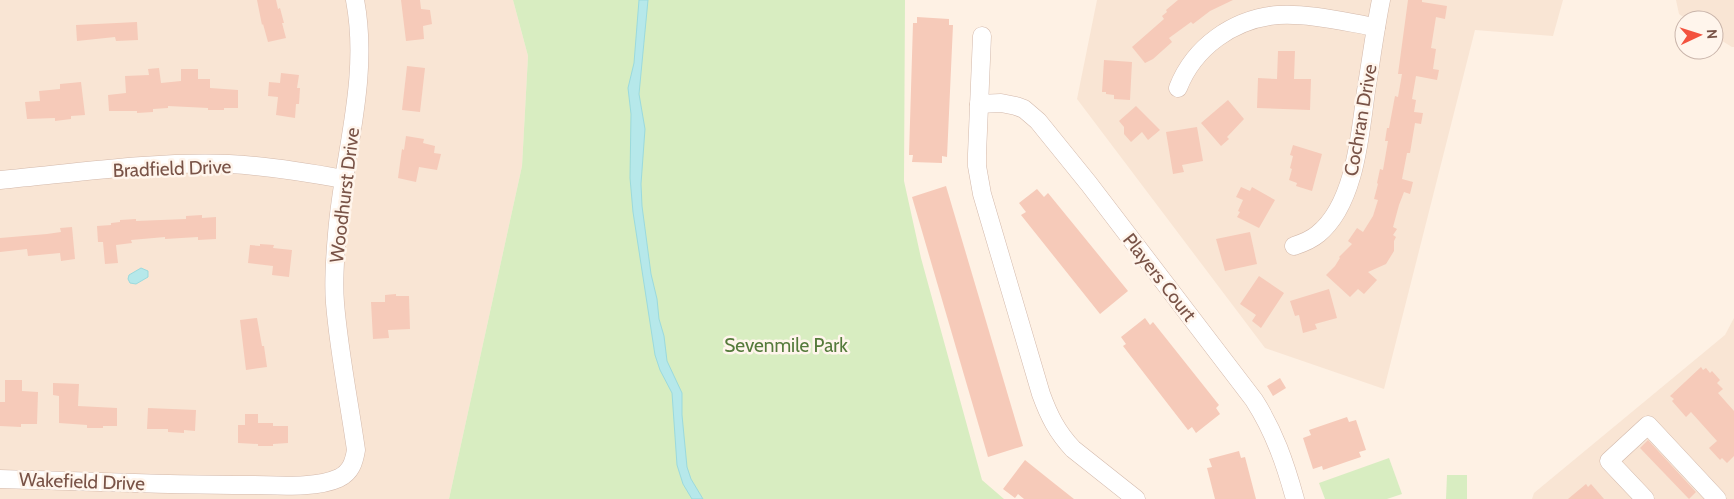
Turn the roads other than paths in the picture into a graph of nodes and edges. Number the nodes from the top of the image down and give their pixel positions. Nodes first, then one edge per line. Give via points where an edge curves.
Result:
1 (355, 0) edge
2 (1381, 0) edge
3 (1376, 27) junction
4 (982, 36) dead end
5 (1178, 88) dead end
6 (979, 104) junction
7 (343, 179) junction
8 (0, 180) edge
9 (1294, 246) dead end
10 (343, 476) joint
11 (0, 479) edge
12 (1711, 497) edge
13 (1136, 499) edge
14 (1295, 499) edge
15 (1645, 499) edge

1 - 7 street, Woodhurst Drive via 359,40 357,96
2 - 3 street, Cochran Drive
3 - 5 street via 1288,15 1249,21 1225,32 1206,47 1189,65
3 - 9 street, Cochran Drive via 1359,147 1348,186 1322,231
4 - 6 street
6 - 13 street via 977,160 980,181 1047,410 1058,432 1073,448
6 - 14 street, Players Court via 1011,104 1024,109 1038,121 1089,184 1254,400 1275,438
7 - 8 street, Bradfield Drive via 269,167 202,164
7 - 10 street, Woodhurst Drive via 335,294 356,450 354,462
10 - 11 street, Wakefield Drive via 324,482 271,485
12 - 15 street via 1648,425 1608,461

